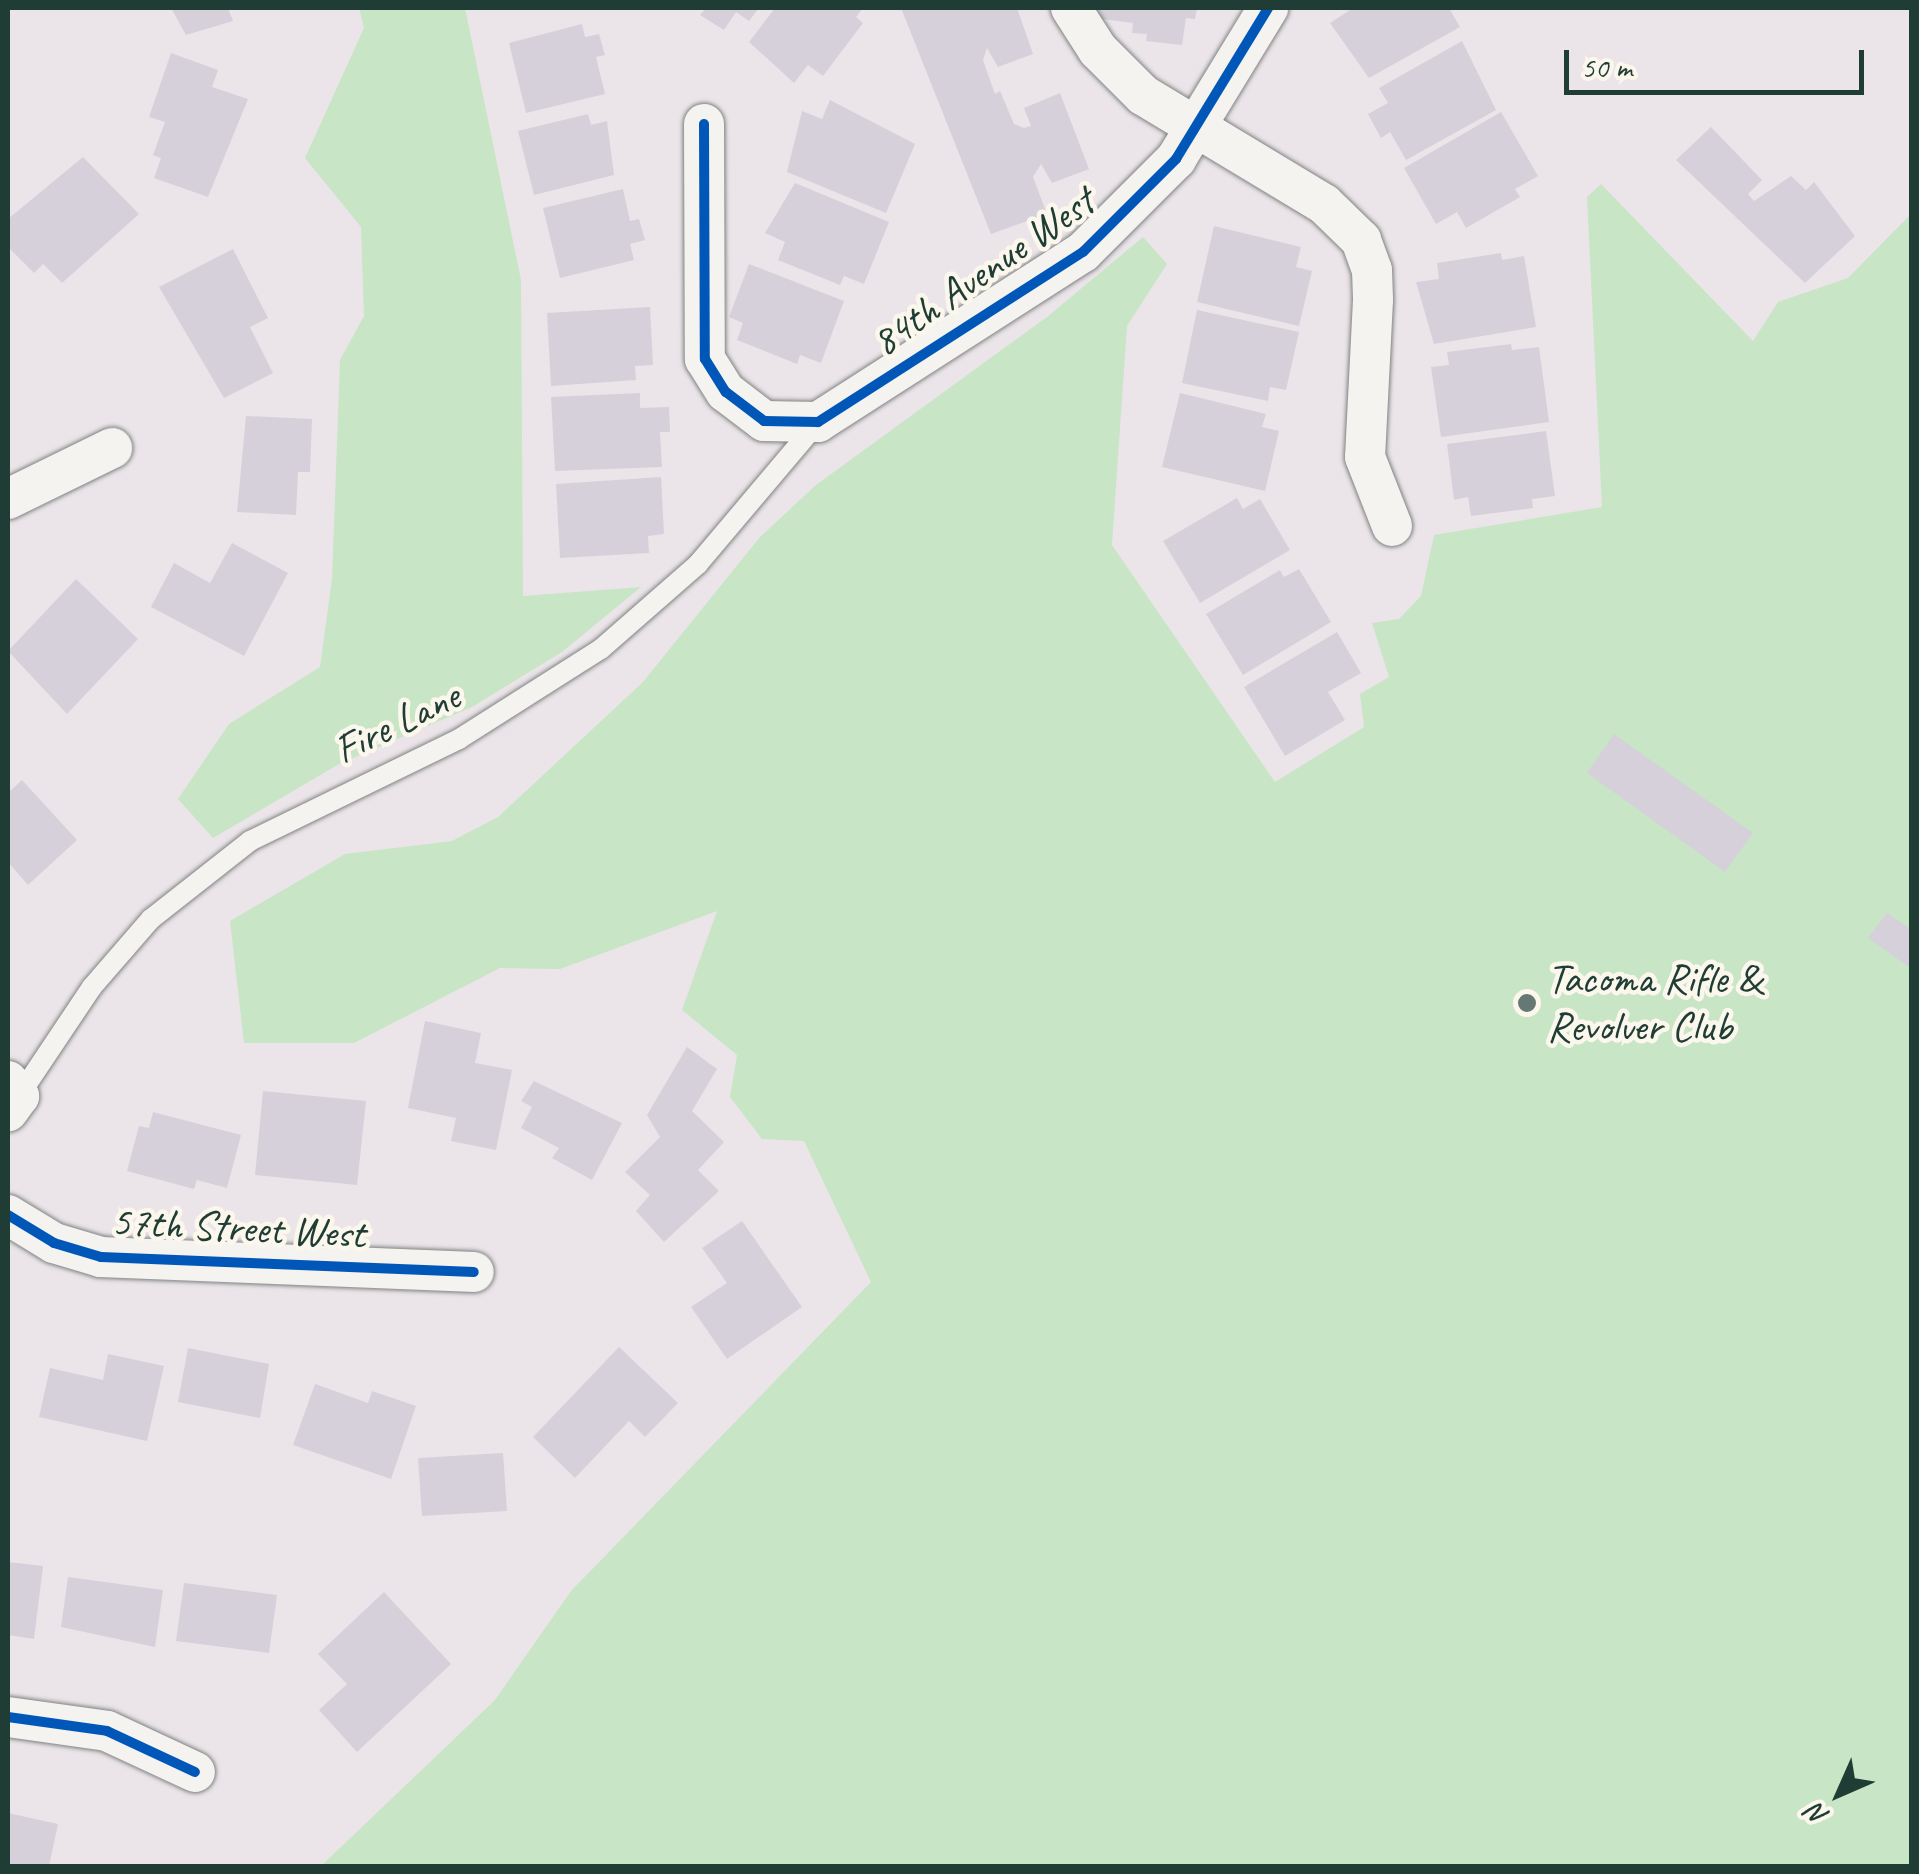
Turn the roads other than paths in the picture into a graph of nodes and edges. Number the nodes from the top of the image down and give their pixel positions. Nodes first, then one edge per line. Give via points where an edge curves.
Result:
1 (1071, 8) edge
2 (1268, 8) edge
3 (704, 124) dead end
4 (1194, 130) junction
5 (818, 422) junction
6 (112, 448) dead end
7 (8, 499) edge
8 (1392, 526) dead end
9 (11, 1096) edge
10 (8, 1215) edge
11 (474, 1272) dead end
12 (8, 1717) edge
13 (195, 1772) dead end

1 - 4 street via 1098,50 1143,95
2 - 4 street, 84th Avenue West
3 - 5 street via 705,359 726,392 764,421
4 - 5 street, 84th Avenue West via 1176,159 1083,252
4 - 8 street via 1324,204 1361,240 1373,286 1365,457
5 - 9 lane, Fire Lane via 698,564 600,649 459,739 250,841 151,919
6 - 7 street
10 - 11 street, 57th Street West via 54,1242 101,1257
12 - 13 street via 106,1731

